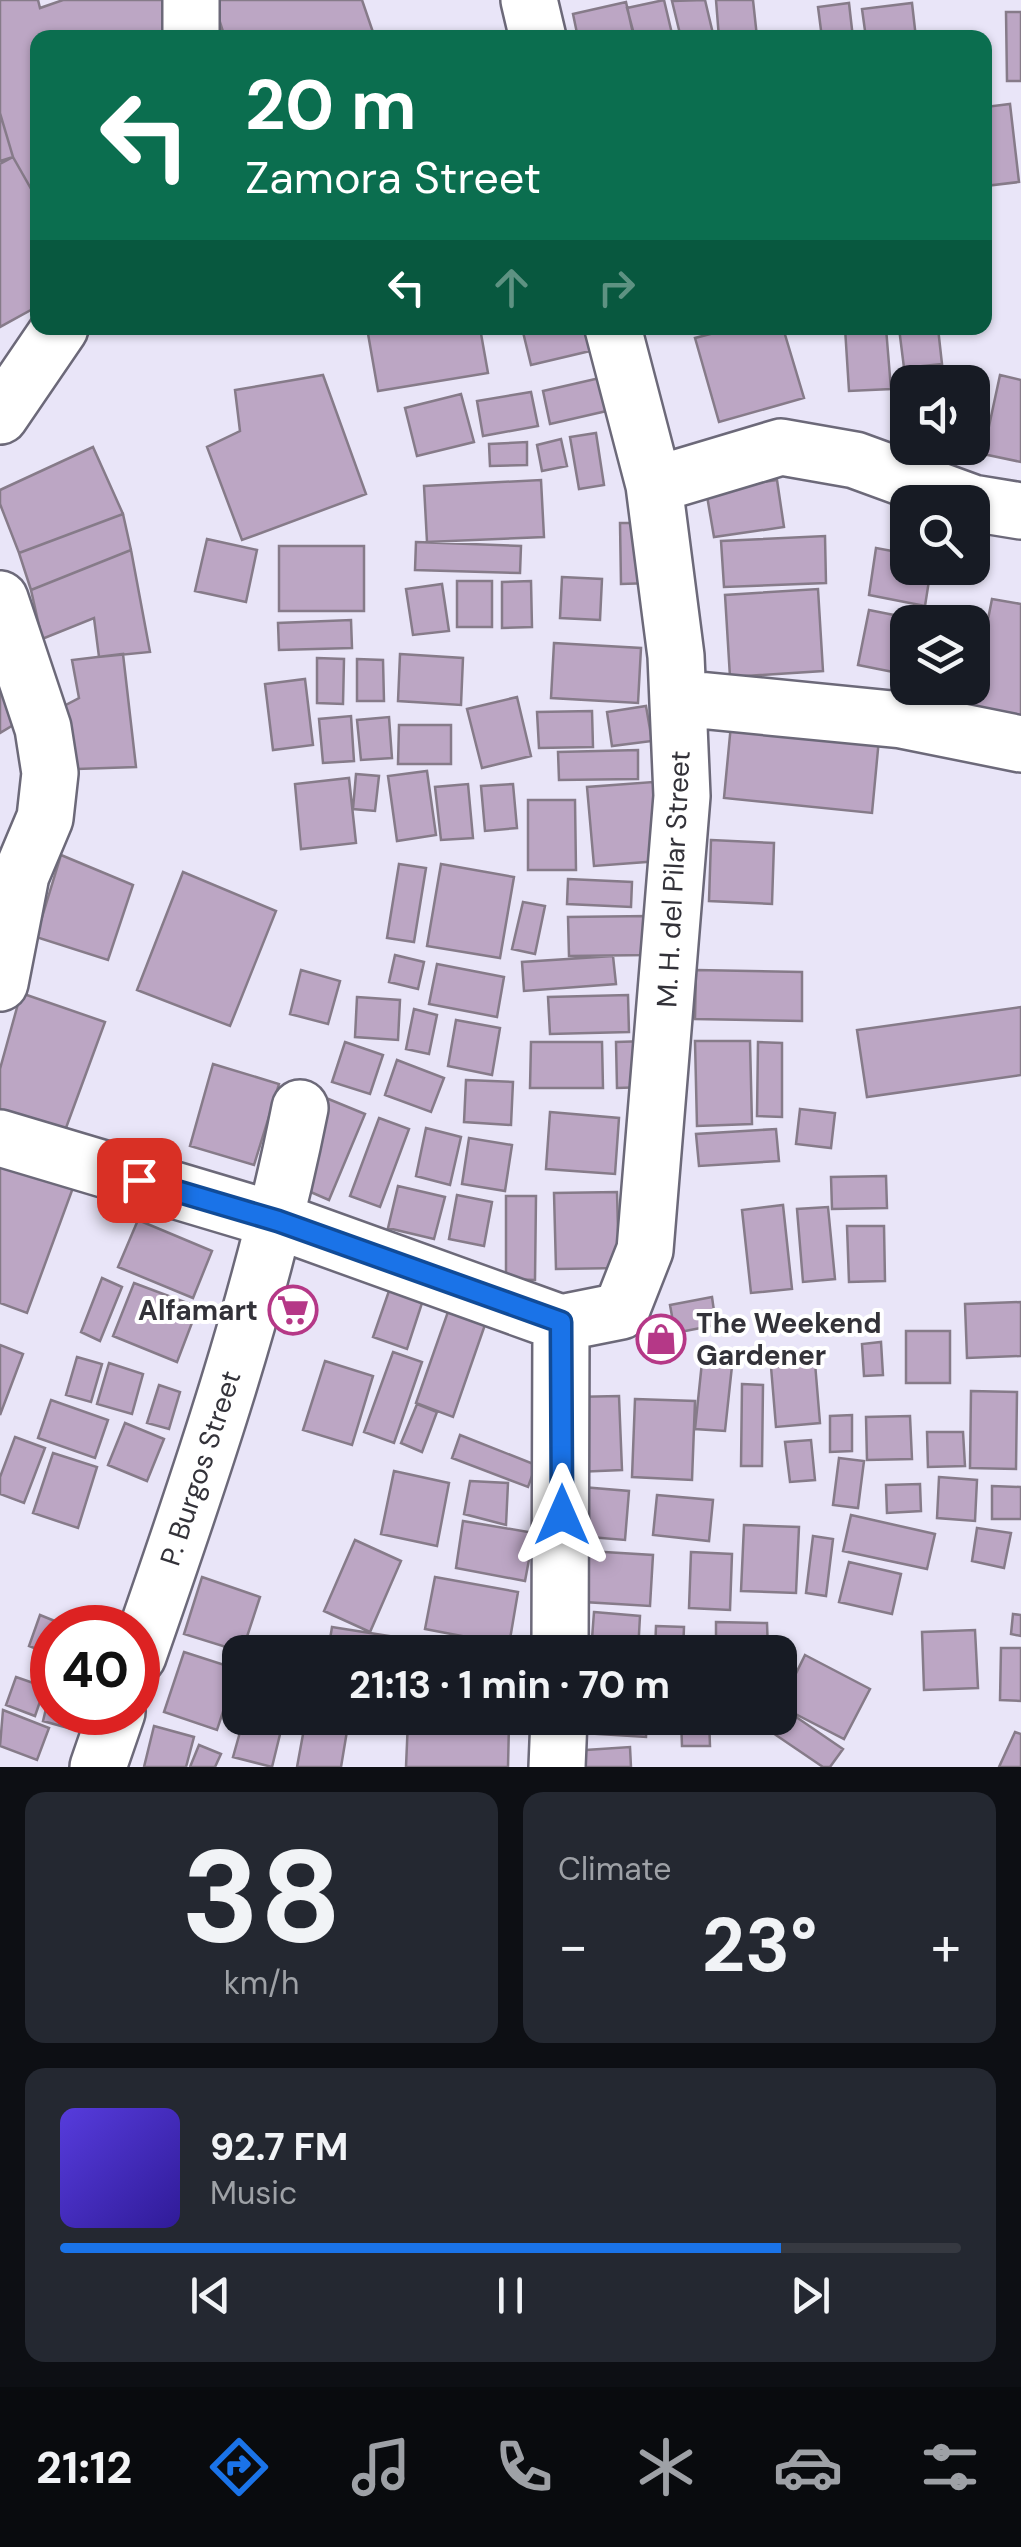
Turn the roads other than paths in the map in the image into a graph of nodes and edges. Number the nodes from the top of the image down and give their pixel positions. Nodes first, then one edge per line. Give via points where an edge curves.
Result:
1 (191, 0) edge
2 (528, 0) edge
3 (191, 30) edge
4 (536, 30) edge
5 (55, 335) edge
6 (615, 335) edge
7 (0, 416) edge
8 (654, 485) junction
9 (922, 485) edge
10 (990, 506) edge
11 (1021, 511) edge
12 (0, 599) edge
13 (678, 698) junction
14 (1021, 744) edge
15 (0, 983) edge
16 (300, 1108) dead end
17 (0, 1138) edge
18 (278, 1221) junction
19 (561, 1322) junction
20 (154, 1605) edge
21 (560, 1635) edge
22 (110, 1735) edge
23 (558, 1735) edge
24 (98, 1767) edge
25 (558, 1767) edge

1 - 3 street
2 - 4 street
5 - 7 street
6 - 8 street, M. H. del Pilar Street
8 - 9 street via 782,448 855,460
8 - 13 street, M. H. del Pilar Street
10 - 11 street
12 - 15 street via 43,728 50,773 44,818 20,875
13 - 14 street via 883,718
13 - 19 street, M. H. del Pilar Street via 682,796 645,1250 622,1312
16 - 18 street, P. Burgos Street
17 - 18 street
18 - 19 street
18 - 20 street, P. Burgos Street
19 - 21 street
22 - 24 street
23 - 25 street

